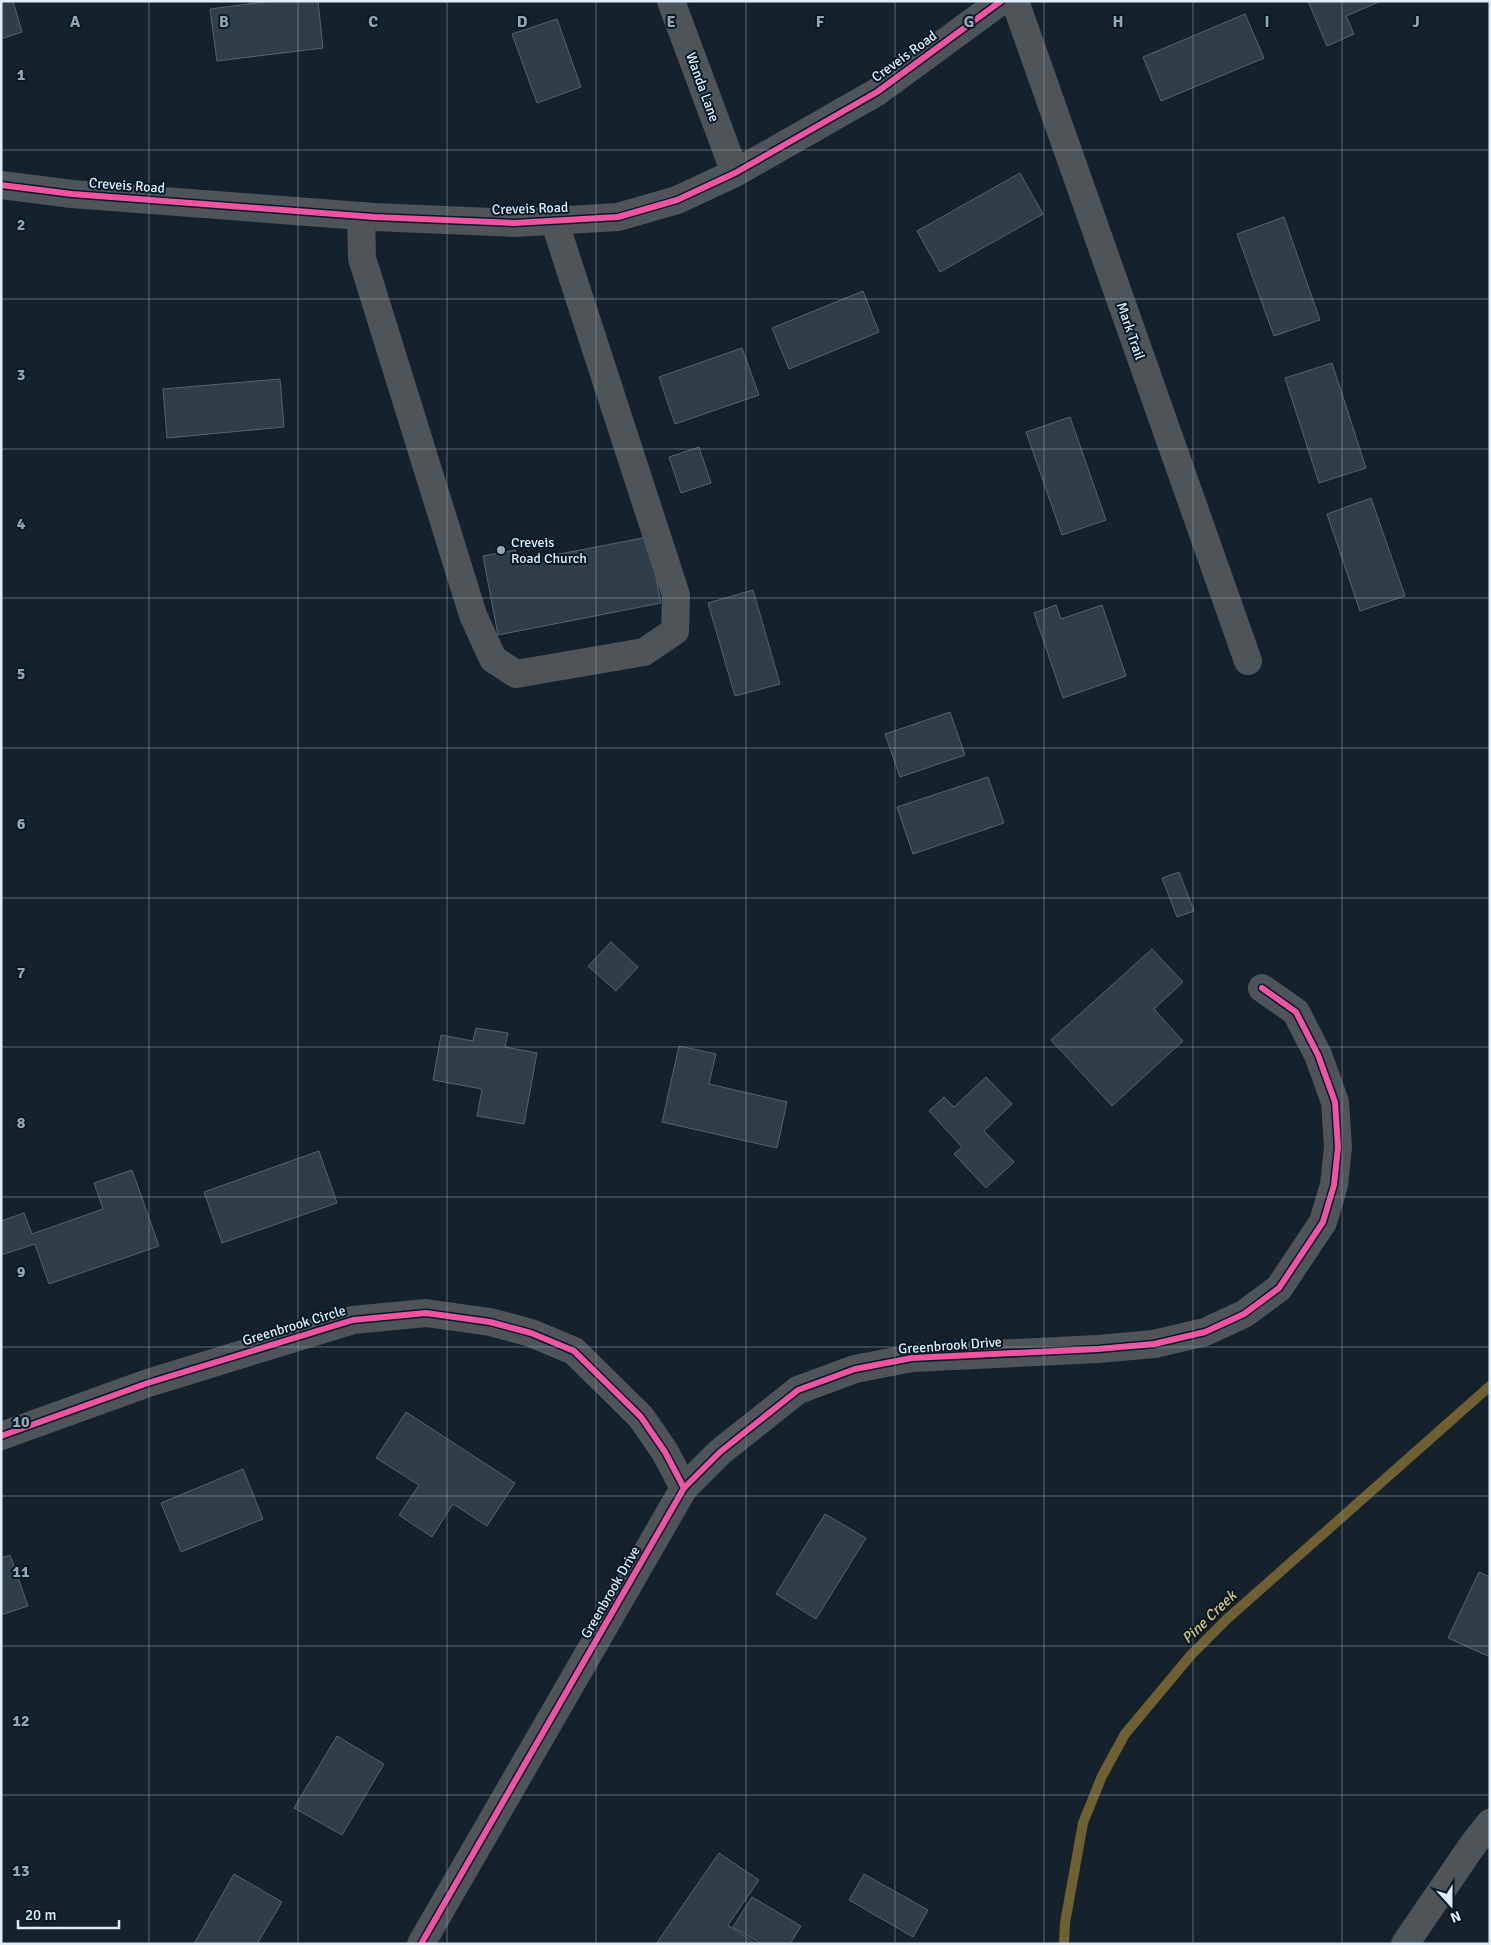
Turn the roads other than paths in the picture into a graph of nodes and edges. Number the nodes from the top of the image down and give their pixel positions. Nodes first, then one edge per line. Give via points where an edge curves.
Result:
1 (672, 1) edge
2 (1001, 1) edge
3 (1015, 1) edge
4 (736, 172) junction
5 (1, 185) edge
6 (361, 216) junction
7 (554, 220) junction
8 (1248, 661) dead end
9 (1262, 988) dead end
10 (1, 1436) edge
11 (684, 1488) junction
12 (1490, 1823) edge
13 (422, 1944) edge
14 (1405, 1944) edge

1 - 4 street, Wanda Lane
2 - 4 street, Creveis Road via 877,92
3 - 8 street, Mark Trail
4 - 7 street, Creveis Road via 678,200 618,217
5 - 6 street, Creveis Road via 72,194
6 - 7 street, Creveis Road via 514,223
6 - 7 street via 362,258 473,615 493,659 516,674 644,652 675,631 676,595
9 - 11 street, Greenbrook Drive via 1296,1012 1318,1055 1335,1102 1338,1146 1334,1186 1323,1222 1279,1288 1244,1314 1205,1332 1154,1344 912,1358 854,1370 798,1390 720,1452
10 - 11 street, Greenbrook Circle via 148,1383 353,1320 426,1313 490,1322 531,1333 574,1351 641,1417
11 - 13 street, Greenbrook Drive
12 - 14 street

